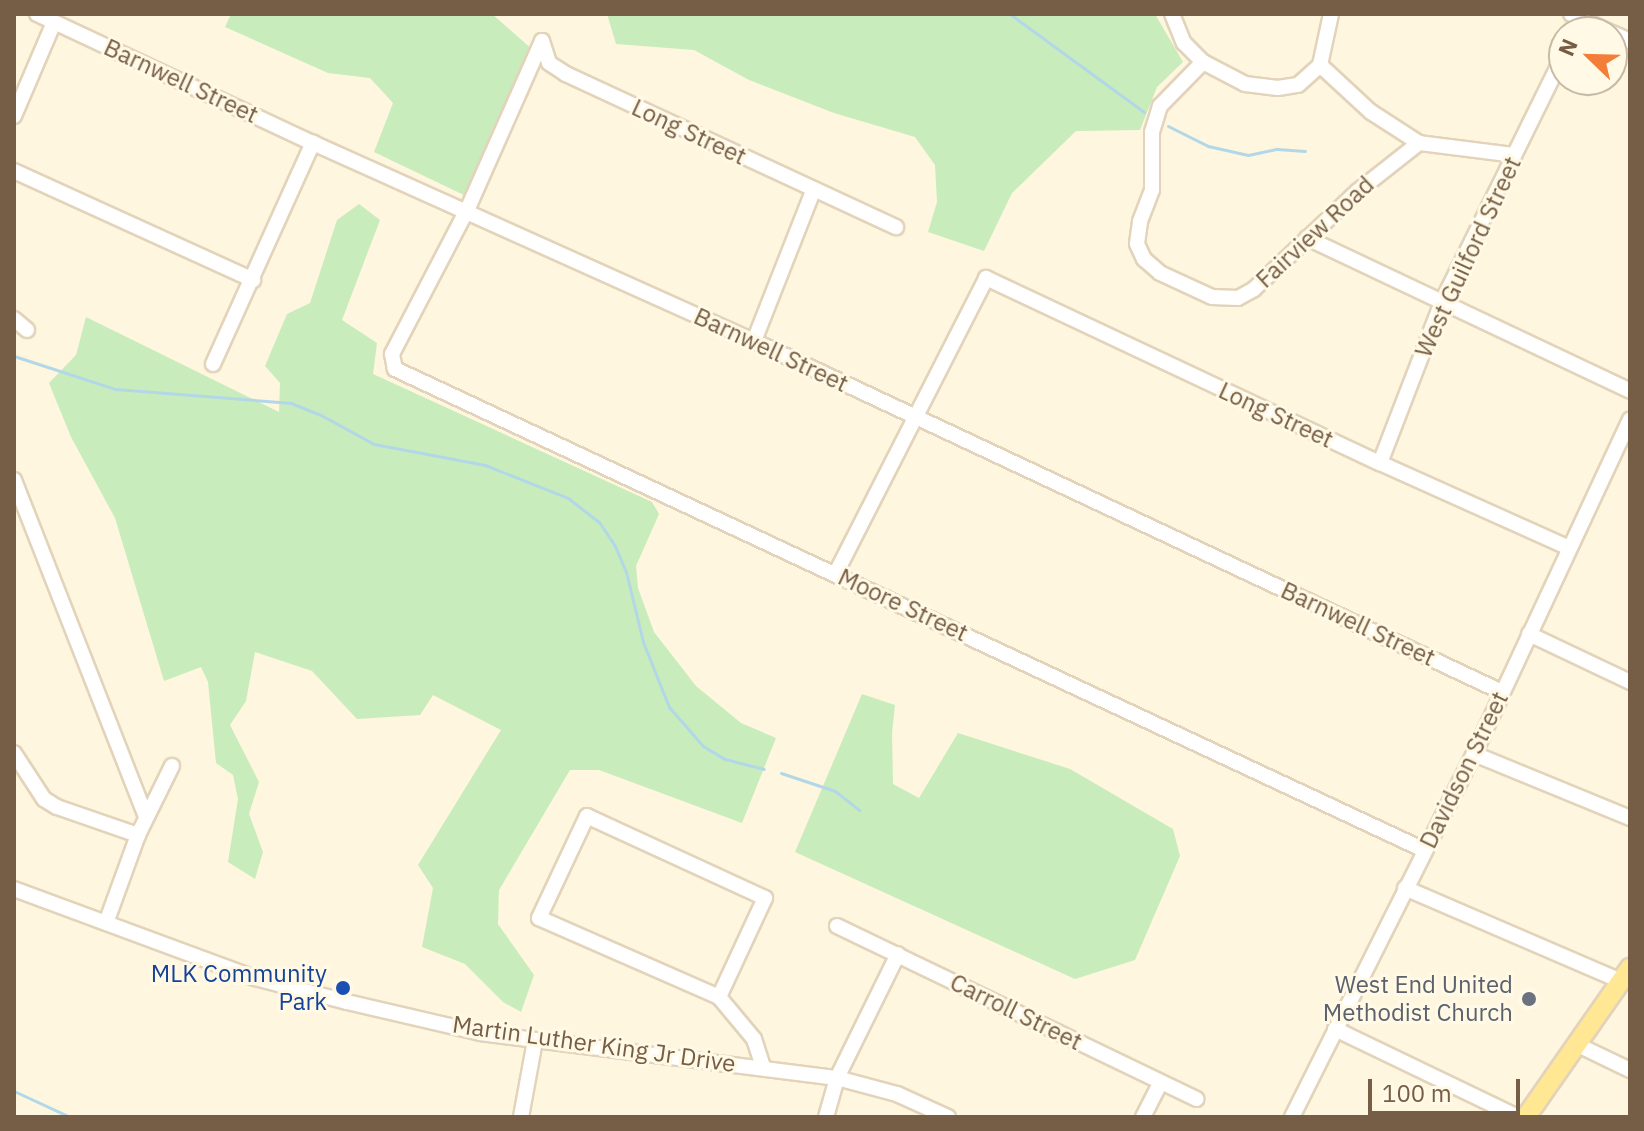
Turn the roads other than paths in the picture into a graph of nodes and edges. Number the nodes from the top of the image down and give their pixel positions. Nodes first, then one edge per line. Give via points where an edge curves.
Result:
1 (37, 14) edge
2 (1172, 14) edge
3 (1331, 14) edge
4 (54, 22) junction
5 (1203, 62) junction
6 (1320, 65) junction
7 (1548, 86) edge
8 (14, 116) edge
9 (313, 143) junction
10 (1419, 143) junction
11 (1514, 155) junction
12 (14, 171) edge
13 (814, 189) junction
14 (464, 211) junction
15 (896, 227) dead end
16 (1307, 238) junction
17 (253, 280) junction
18 (1442, 302) junction
19 (14, 319) edge
20 (27, 330) dead end
21 (754, 341) junction
22 (213, 364) dead end
23 (1630, 391) edge
24 (917, 419) junction
25 (1629, 422) edge
26 (1380, 463) junction
27 (14, 480) edge
28 (1569, 548) junction
29 (836, 573) junction
30 (1529, 634) junction
31 (1630, 682) edge
32 (1502, 692) junction
33 (14, 753) edge
34 (1474, 754) junction
35 (172, 766) dead end
36 (146, 817) junction
37 (1630, 818) edge
38 (138, 835) junction
39 (1424, 850) junction
40 (1405, 888) junction
41 (14, 889) edge
42 (106, 923) junction
43 (837, 926) dead end
44 (898, 954) junction
45 (1626, 974) edge
46 (719, 997) junction
47 (1335, 1029) junction
48 (535, 1041) junction
49 (1578, 1045) junction
50 (763, 1066) junction
51 (1630, 1070) edge
52 (837, 1078) junction
53 (1160, 1083) junction
54 (1196, 1099) dead end
55 (923, 1112) edge
56 (521, 1117) edge
57 (826, 1117) edge
58 (948, 1117) edge
59 (1143, 1117) edge
60 (1292, 1117) edge
61 (1518, 1117) edge
62 (1526, 1117) edge

1 - 4 street, Barnwell Street
2 - 5 street via 1184,43
3 - 6 street
4 - 8 street
4 - 9 street, Barnwell Street
5 - 6 street via 1245,84 1278,88 1298,85
5 - 16 street, Fairview Road via 1160,106 1155,120 1152,190 1138,233 1144,259 1182,285 1230,299 1254,289
6 - 10 street via 1371,112
7 - 11 street, West Guilford Street
9 - 14 street, Barnwell Street
9 - 17 street
10 - 11 street
10 - 16 street, Fairview Road
11 - 18 street, West Guilford Street
12 - 17 street
13 - 14 street, Long Street via 555,68 542,41
13 - 15 street, Long Street
13 - 21 street
14 - 21 street, Barnwell Street
14 - 29 street, Moore Street via 392,354 395,369
16 - 18 street
17 - 22 street
18 - 23 street
18 - 26 street, West Guilford Street
19 - 20 street
21 - 24 street, Barnwell Street
24 - 26 street, Long Street via 986,278
24 - 29 street
24 - 32 street, Barnwell Street
25 - 28 street, Davidson Street
26 - 28 street, Long Street
27 - 36 street
28 - 30 street, Davidson Street
29 - 39 street, Moore Street
30 - 31 street
30 - 32 street, Davidson Street
32 - 34 street, Davidson Street
33 - 38 street via 44,799
34 - 37 street
34 - 39 street, Davidson Street
35 - 36 street
36 - 38 street
38 - 42 street
39 - 40 street, Davidson Street
40 - 45 street
40 - 47 street, Davidson Street
41 - 42 street, Martin Luther King Jr Drive
42 - 48 street, Martin Luther King Jr Drive via 255,978 472,1031
43 - 44 street, Carroll Street
44 - 52 street
44 - 53 street, Carroll Street
45 - 49 main road
46 - 46 street via 765,898 587,816 539,918
46 - 50 street via 754,1039
47 - 60 street, Davidson Street
47 - 61 street
48 - 50 street, Martin Luther King Jr Drive
48 - 56 street
49 - 51 street
49 - 62 main road
50 - 52 street, Martin Luther King Jr Drive
52 - 55 street, Martin Luther King Jr Drive via 897,1094
52 - 57 street
53 - 54 street, Carroll Street
53 - 59 street
55 - 58 street, Martin Luther King Jr Drive

